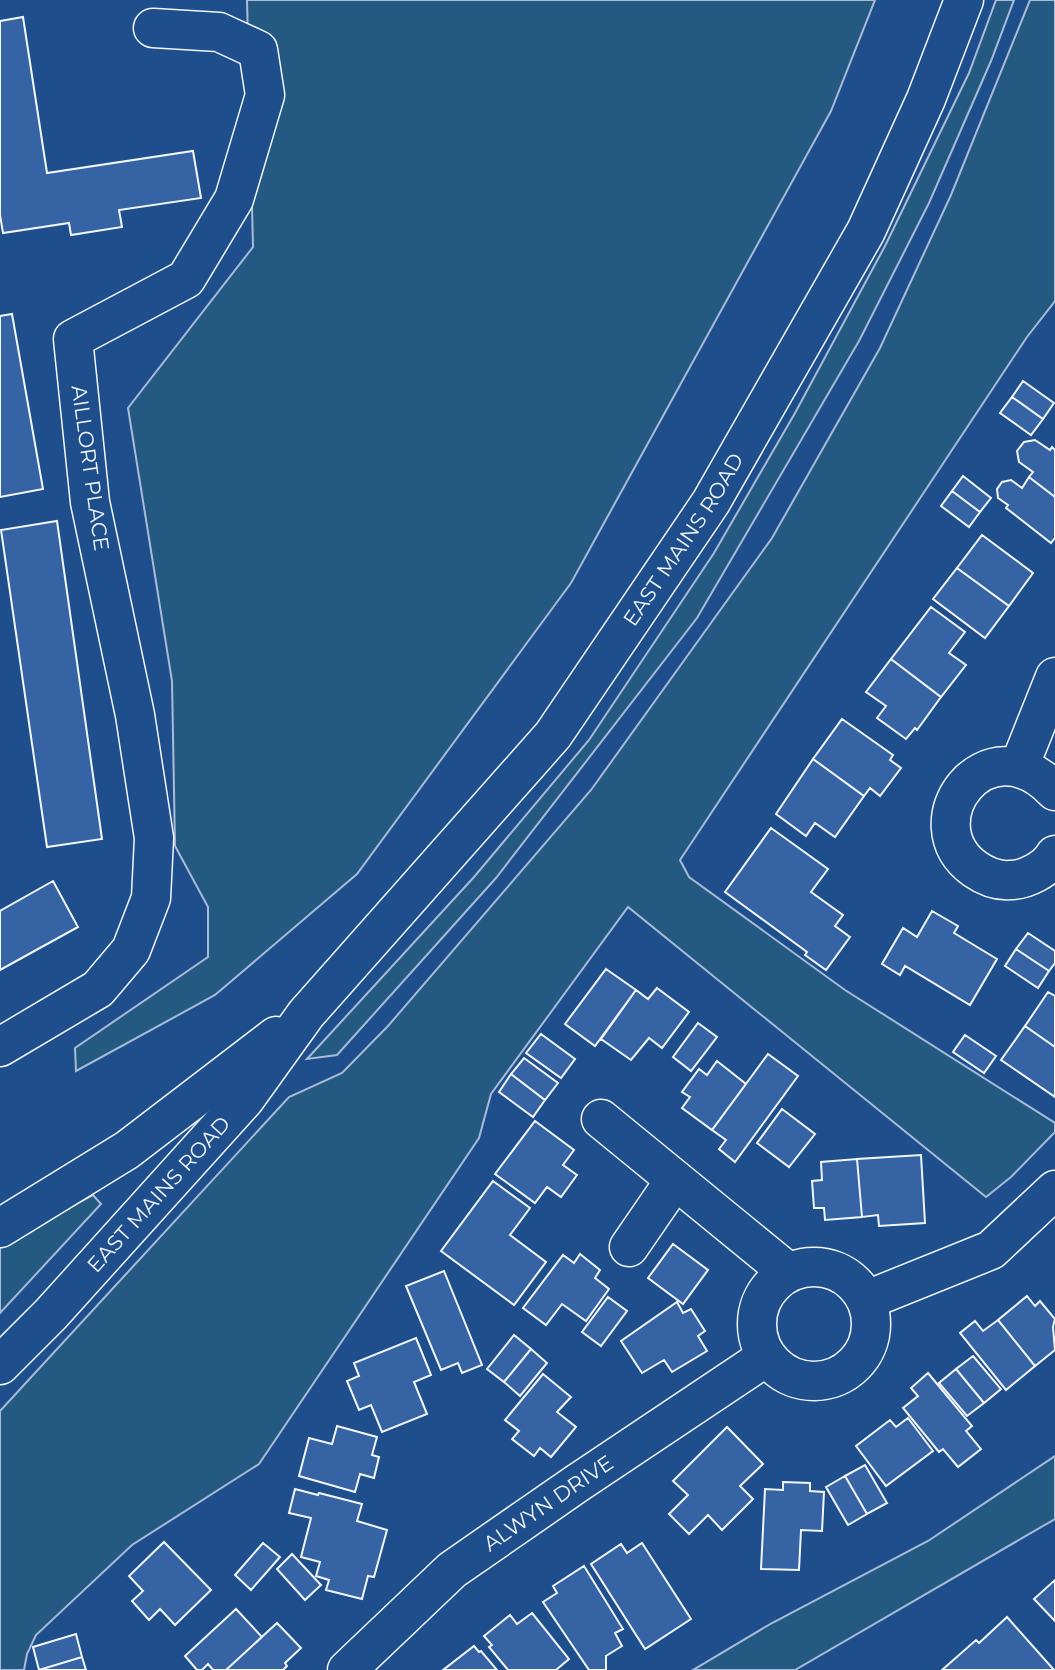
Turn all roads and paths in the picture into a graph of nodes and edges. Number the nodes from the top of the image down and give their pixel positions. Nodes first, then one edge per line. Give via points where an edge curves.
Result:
1 (964, 0) edge
2 (153, 28) dead end
3 (1055, 677) edge
4 (1019, 766) junction
5 (1055, 791) edge
6 (1055, 855) edge
7 (306, 1014) junction
8 (0, 1047) edge
9 (601, 1119) dead end
10 (675, 1180) junction
11 (1055, 1190) edge
12 (0, 1228) edge
13 (629, 1247) dead end
14 (788, 1272) junction
15 (867, 1300) junction
16 (766, 1357) junction
17 (0, 1365) edge
18 (347, 1670) edge

1 - 7 street, EAST MAINS ROAD via 926,99 866,231 711,502 553,735
2 - 8 street, AILLORT PLACE via 219,32 258,50 265,95 234,199 186,279 73,339 90,502 135,715 154,838 151,898 131,950 98,989
3 - 4 street
4 - 5 street via 1041,776
4 - 6 street via 995,767 973,777 957,795 951,819 954,842 966,862 986,876 1010,881 1033,875
7 - 12 street, EAST MAINS ROAD via 127,1150
7 - 17 street, EAST MAINS ROAD via 245,1099
9 - 10 street
10 - 13 street
10 - 14 street
11 - 15 street via 991,1250
14 - 15 street via 810,1266 834,1269 854,1282
14 - 16 street via 774,1282 757,1310 759,1343
15 - 16 street via 873,1329 863,1356 843,1375 815,1382 788,1376
16 - 18 street, ALWYN DRIVE via 452,1570

